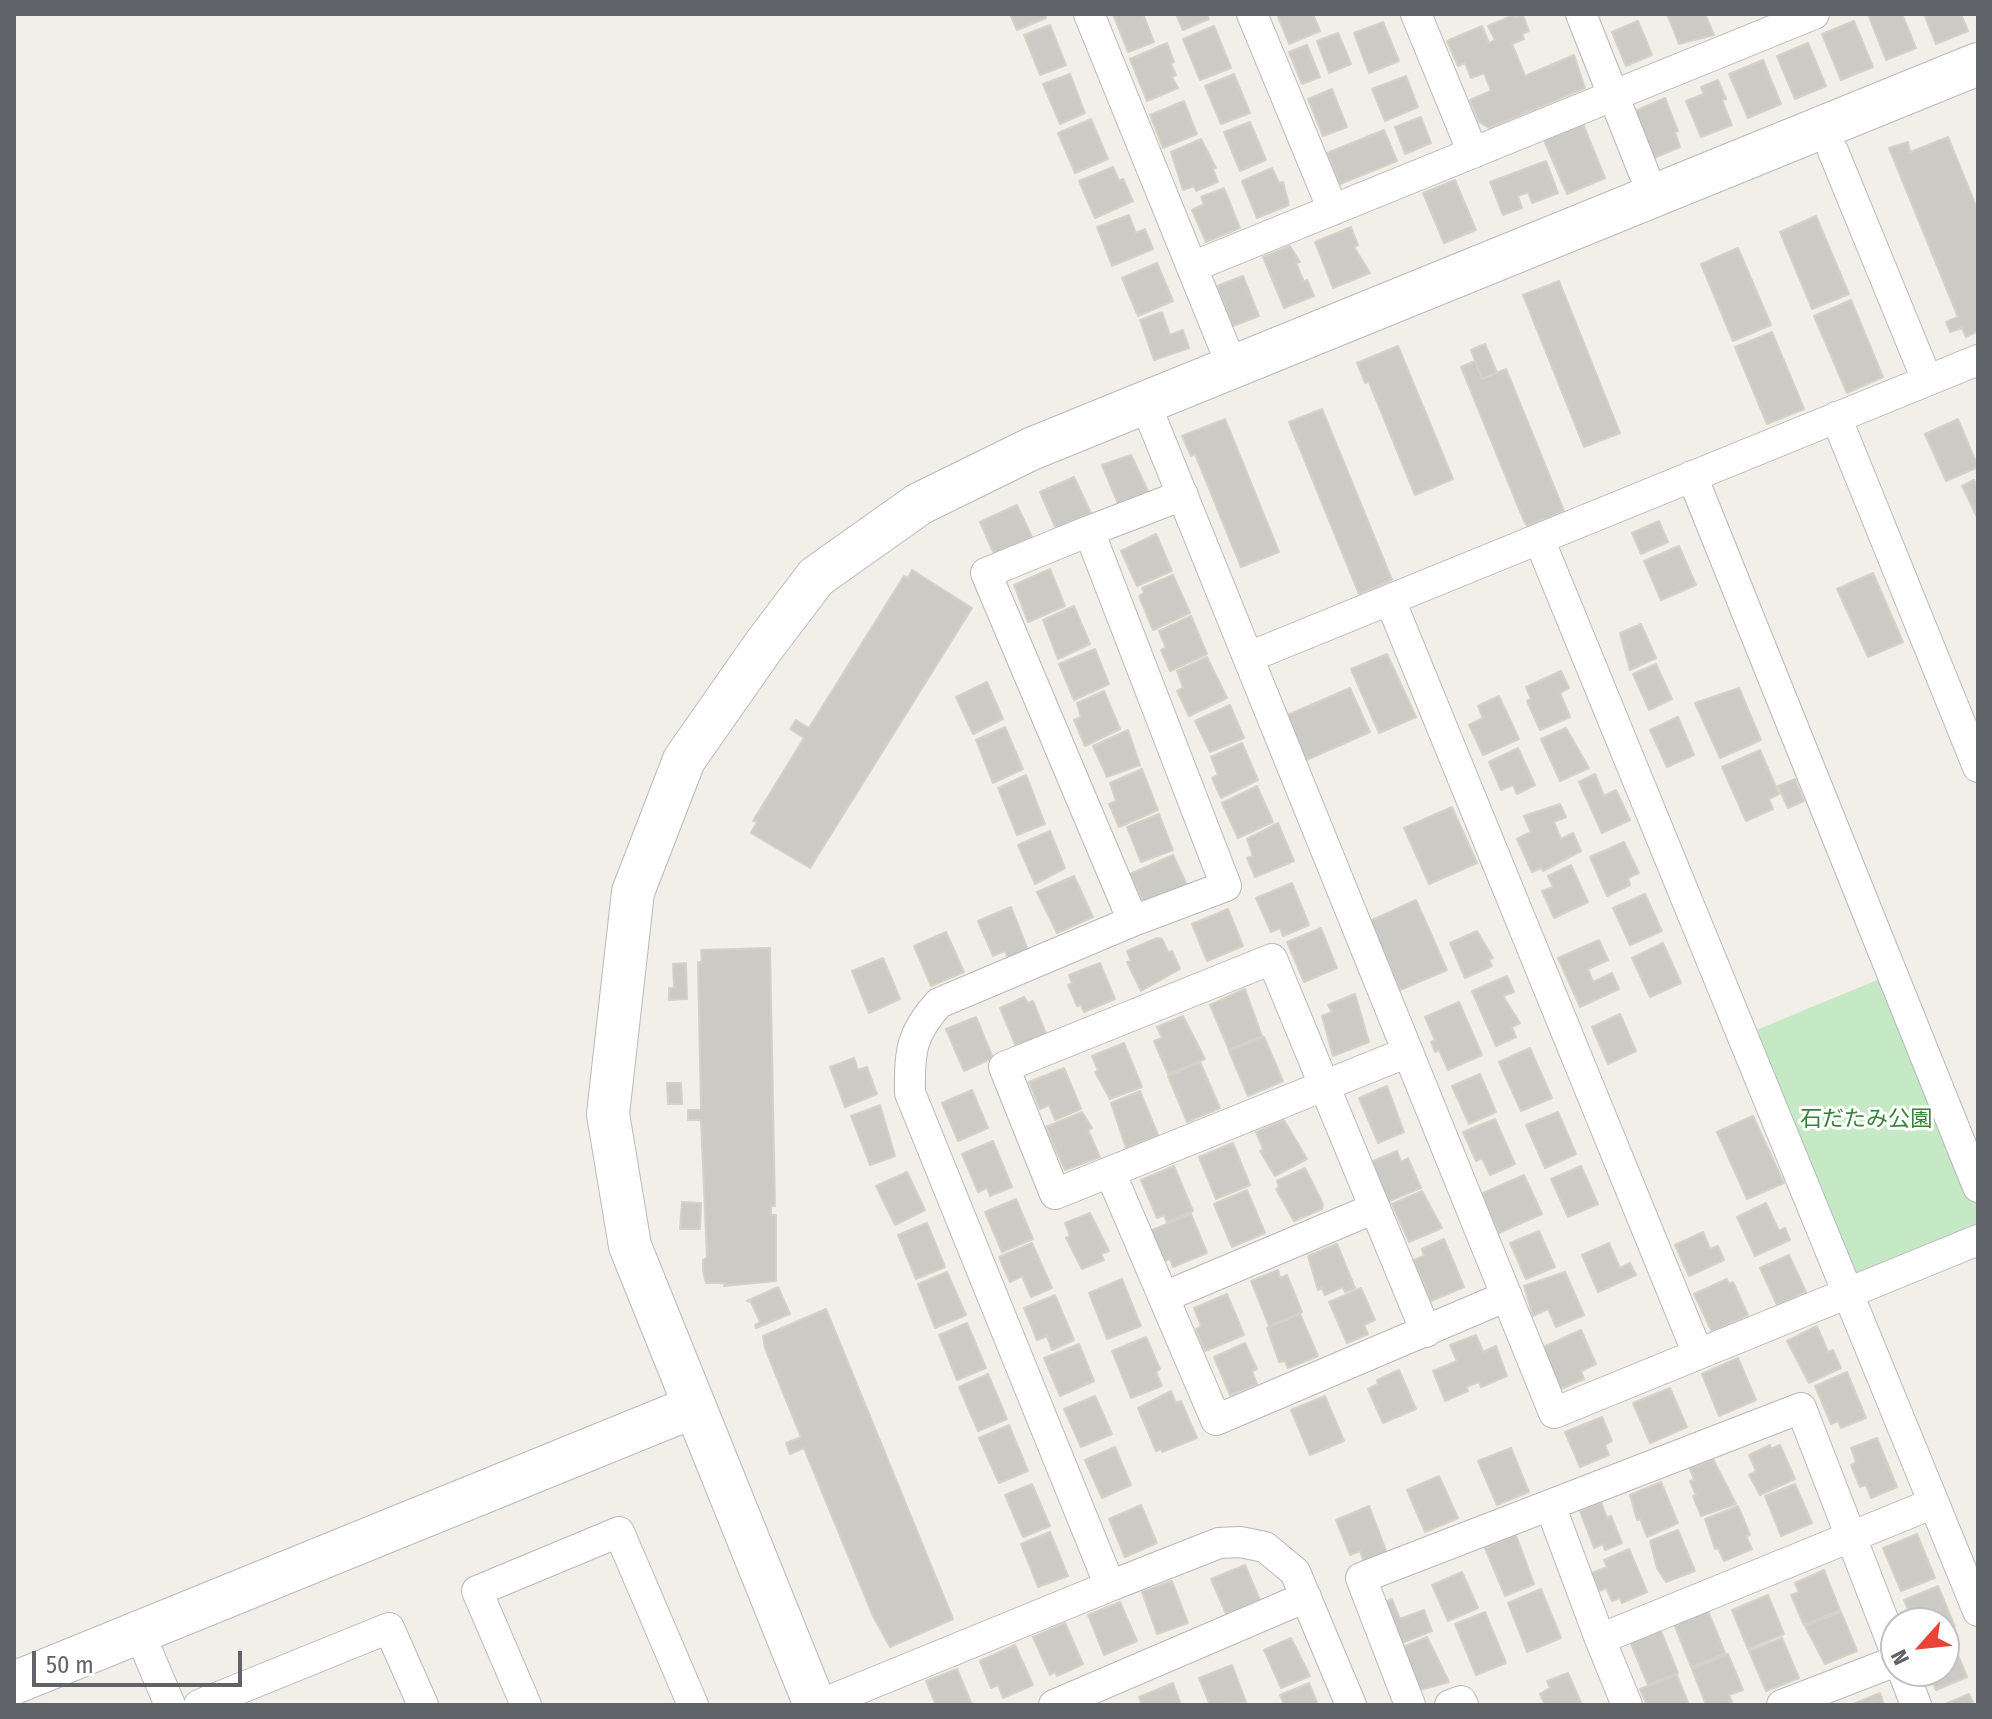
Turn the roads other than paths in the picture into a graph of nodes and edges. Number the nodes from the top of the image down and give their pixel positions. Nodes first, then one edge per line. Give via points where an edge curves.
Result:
1 (1089, 14) edge
2 (1252, 14) edge
3 (1416, 14) edge
4 (1581, 14) edge
5 (1814, 14) edge
6 (1748, 26) edge
7 (1978, 64) edge
8 (1614, 95) junction
9 (1833, 151) dead end
10 (1473, 153) junction
11 (1644, 173) dead end
12 (1333, 210) junction
13 (1192, 267) junction
14 (1978, 360) edge
15 (1232, 366) junction
16 (1927, 380) junction
17 (1145, 403) junction
18 (1836, 417) junction
19 (1692, 476) junction
20 (1183, 495) junction
21 (1089, 531) junction
22 (1539, 539) junction
23 (1390, 600) junction
24 (1249, 657) junction
25 (1978, 767) edge
26 (1133, 921) junction
27 (1408, 1052) junction
28 (1323, 1086) junction
29 (1110, 1172) junction
30 (1978, 1187) edge
31 (1375, 1208) junction
32 (1978, 1240) edge
33 (1848, 1293) junction
34 (1507, 1296) junction
35 (1164, 1297) junction
36 (1426, 1332) junction
37 (1698, 1354) junction
38 (693, 1407) junction
39 (1934, 1503) junction
40 (1550, 1505) junction
41 (1851, 1537) junction
42 (1110, 1586) junction
43 (1306, 1597) junction
44 (1978, 1611) edge
45 (1880, 1612) edge
46 (138, 1630) junction
47 (1600, 1639) junction
48 (1880, 1667) edge
49 (14, 1683) edge
50 (267, 1692) edge
51 (170, 1705) edge
52 (199, 1705) edge
53 (423, 1705) edge
54 (526, 1705) edge
55 (693, 1705) edge
56 (817, 1705) edge
57 (1054, 1705) edge
58 (1351, 1705) edge
59 (1410, 1705) edge
60 (1450, 1705) edge
61 (1463, 1705) edge
62 (1627, 1705) edge
63 (1782, 1705) edge

1 - 13 street
2 - 12 street
3 - 10 street
4 - 8 street
5 - 6 street
6 - 8 street
7 - 15 street
8 - 10 street
8 - 11 street
9 - 16 street
10 - 12 street
12 - 13 street
13 - 15 street
14 - 16 street
15 - 17 street
16 - 18 street
17 - 20 street
17 - 38 street via 1031,449 919,504 816,577 684,760 633,892 608,1114 630,1246
18 - 19 street
18 - 25 street
19 - 22 street
19 - 30 street
20 - 21 street
20 - 24 street
21 - 26 street via 1226,886
21 - 26 street via 986,573
22 - 23 street
22 - 33 street
23 - 24 street
23 - 37 street
24 - 27 street
26 - 42 street via 939,1003 924,1019 909,1053 910,1093
27 - 28 street
27 - 34 street
28 - 29 street
28 - 29 street via 1272,959 1004,1067 1055,1194
28 - 31 street
29 - 35 street
31 - 35 street
31 - 36 street
32 - 33 street
33 - 37 street
33 - 39 street
34 - 36 street
34 - 37 street via 1554,1413
35 - 36 street via 1216,1420
38 - 46 street
38 - 56 street
39 - 41 street
39 - 44 street
40 - 41 street via 1801,1408
40 - 47 street
40 - 59 street via 1361,1578
41 - 45 street
41 - 47 street
42 - 43 street via 1205,1548 1240,1542 1265,1547 1282,1558
42 - 56 street
43 - 57 street
43 - 58 street
46 - 49 street
46 - 51 street
47 - 62 street
48 - 63 street
50 - 52 street
50 - 53 street via 389,1628
54 - 55 street via 477,1591 619,1532
60 - 61 street

